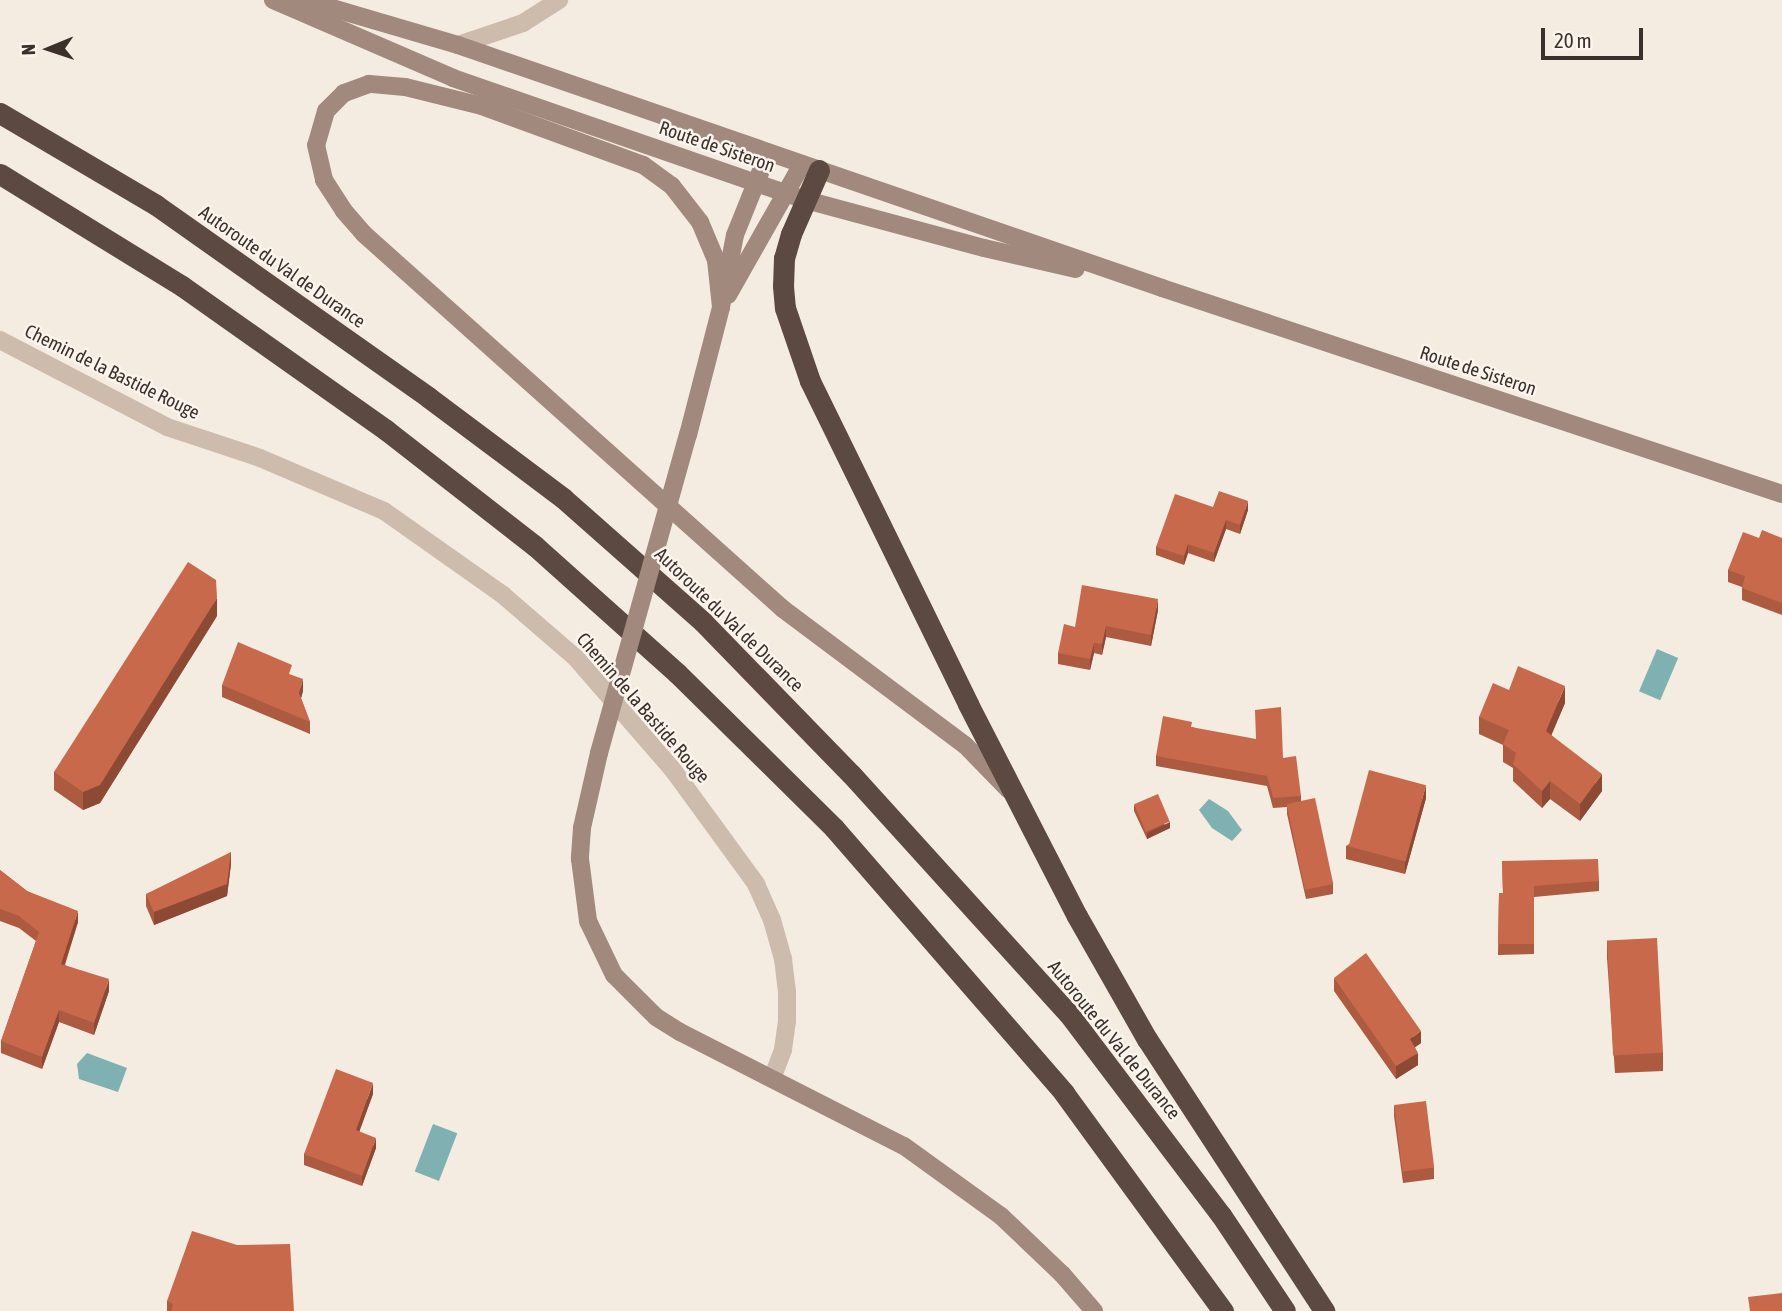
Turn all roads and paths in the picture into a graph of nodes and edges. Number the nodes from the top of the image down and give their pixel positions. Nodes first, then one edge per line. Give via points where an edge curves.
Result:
1 (273, 0) edge
2 (305, 0) edge
3 (559, 0) edge
4 (458, 45) junction
5 (0, 113) edge
6 (768, 153) junction
7 (810, 167) junction
8 (0, 174) edge
9 (754, 182) junction
10 (796, 196) junction
11 (1162, 288) junction
12 (720, 307) junction
13 (0, 340) edge
14 (1782, 494) edge
15 (1013, 794) junction
16 (772, 1079) junction
17 (1094, 1311) edge
18 (1223, 1311) edge
19 (1285, 1311) edge
20 (1324, 1311) edge

1 - 9 street, Route de Sisteron via 453,78
2 - 4 street, Route de Sisteron
3 - 4 street via 523,23
4 - 6 street, Route de Sisteron
5 - 19 highway, Autoroute du Val de Durance via 156,205 428,397 563,498 703,622 851,774 1068,1013 1221,1215
6 - 7 street, Route de Sisteron
6 - 9 street
7 - 10 highway
7 - 11 street, Route de Sisteron
8 - 18 highway via 181,286 386,430 535,546 677,673 834,828 1063,1093
9 - 10 street, Route de Sisteron
9 - 12 street via 735,235
10 - 11 street, Route de Sisteron via 984,248
10 - 12 street
10 - 15 highway via 784,258 785,309 794,335 829,422
11 - 14 street, Route de Sisteron
12 - 15 street via 716,260 699,222 672,186 643,165 482,106 405,87 369,84 344,93 326,111 316,145 324,180 364,234 783,609 965,745
12 - 16 street, bridge via 599,753 582,828 580,859 587,921 614,975 656,1017
13 - 16 street, Chemin de la Bastide Rouge via 167,427 260,458 384,511 503,595 576,658 717,826 761,896 783,959 787,992 787,1021
15 - 20 highway via 1147,1039
16 - 17 street via 904,1146 1001,1216

